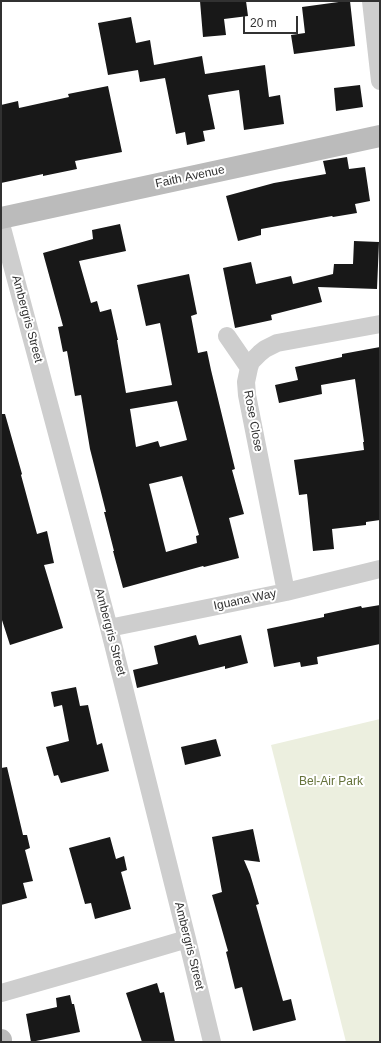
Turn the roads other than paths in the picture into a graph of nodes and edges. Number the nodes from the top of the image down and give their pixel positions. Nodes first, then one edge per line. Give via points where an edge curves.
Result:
1 (371, 1) edge
2 (380, 81) edge
3 (380, 136) edge
4 (1, 218) edge
5 (1, 224) edge
6 (380, 324) edge
7 (227, 336) dead end
8 (249, 368) junction
9 (380, 569) edge
10 (286, 592) junction
11 (109, 628) junction
12 (187, 939) junction
13 (1, 993) edge
14 (212, 1042) edge

1 - 2 street
3 - 4 street, Faith Avenue
5 - 11 street, Ambergris Street
6 - 8 street, Rose Close via 277,343 260,353
7 - 8 street
8 - 10 street, Rose Close via 247,395
9 - 10 street, Iguana Way
10 - 11 street, Iguana Way
11 - 12 street, Ambergris Street
12 - 13 street
12 - 14 street, Ambergris Street

